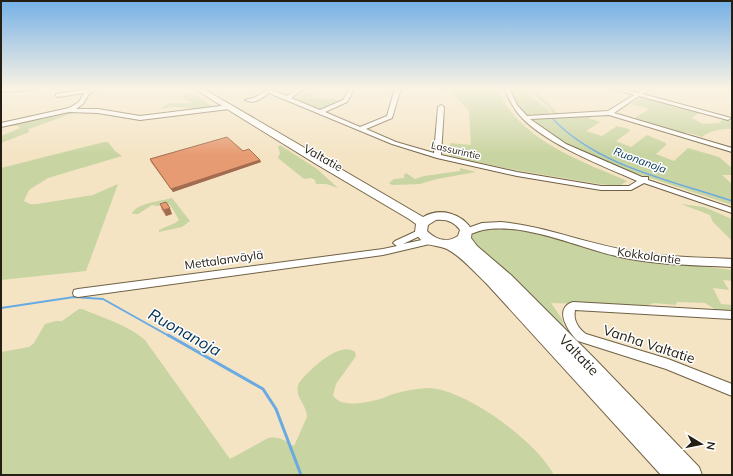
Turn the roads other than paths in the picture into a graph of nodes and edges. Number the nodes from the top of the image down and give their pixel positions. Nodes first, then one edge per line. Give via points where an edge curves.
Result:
1 (69, 110) edge
2 (75, 110) edge
3 (198, 110) edge
4 (236, 110) edge
5 (316, 110) edge
6 (324, 110) edge
7 (392, 110) edge
8 (441, 110) edge
9 (519, 110) edge
10 (613, 110) edge
11 (698, 110) edge
12 (320, 112) junction
13 (609, 113) junction
14 (525, 118) junction
15 (728, 118) dead end
16 (1, 125) edge
17 (360, 129) junction
18 (732, 150) edge
19 (437, 156) junction
20 (644, 180) junction
21 (732, 207) edge
22 (732, 211) edge
23 (463, 230) junction
24 (430, 232) junction
25 (562, 236) junction
26 (374, 252) junction
27 (732, 256) edge
28 (732, 263) edge
29 (78, 293) dead end
30 (732, 315) edge
31 (732, 390) edge
32 (676, 475) edge
33 (692, 475) edge

1 - 16 street
2 - 3 street via 140,118
4 - 24 highway, Valtatie via 413,216
5 - 12 street, Lassurintie
6 - 12 street
7 - 17 street via 390,117
8 - 19 street
9 - 14 street
10 - 13 street
11 - 15 street
12 - 17 street, Lassurintie
13 - 14 street
13 - 18 street
14 - 20 street via 550,137 590,158
17 - 19 street, Lassurintie via 401,146
19 - 20 street, Lassurintie via 517,174 601,188 626,189
20 - 21 street
20 - 22 street
23 - 24 highway via 461,241
23 - 24 highway via 446,216 438,216
23 - 25 main road, Kokkolantie via 501,225
23 - 33 highway, Valtatie via 472,249 502,275 579,354
24 - 26 street, Mettalanväylä
24 - 26 street, Mettalanväylä via 383,252
24 - 32 highway, Valtatie via 462,253 491,279
25 - 27 main road, Kokkolantie via 620,248
25 - 28 main road, Kokkolantie via 638,256
26 - 29 street, Mettalanväylä
30 - 31 street, Vanha Valtatie via 573,306 569,309 568,315 574,332 582,338 668,364

